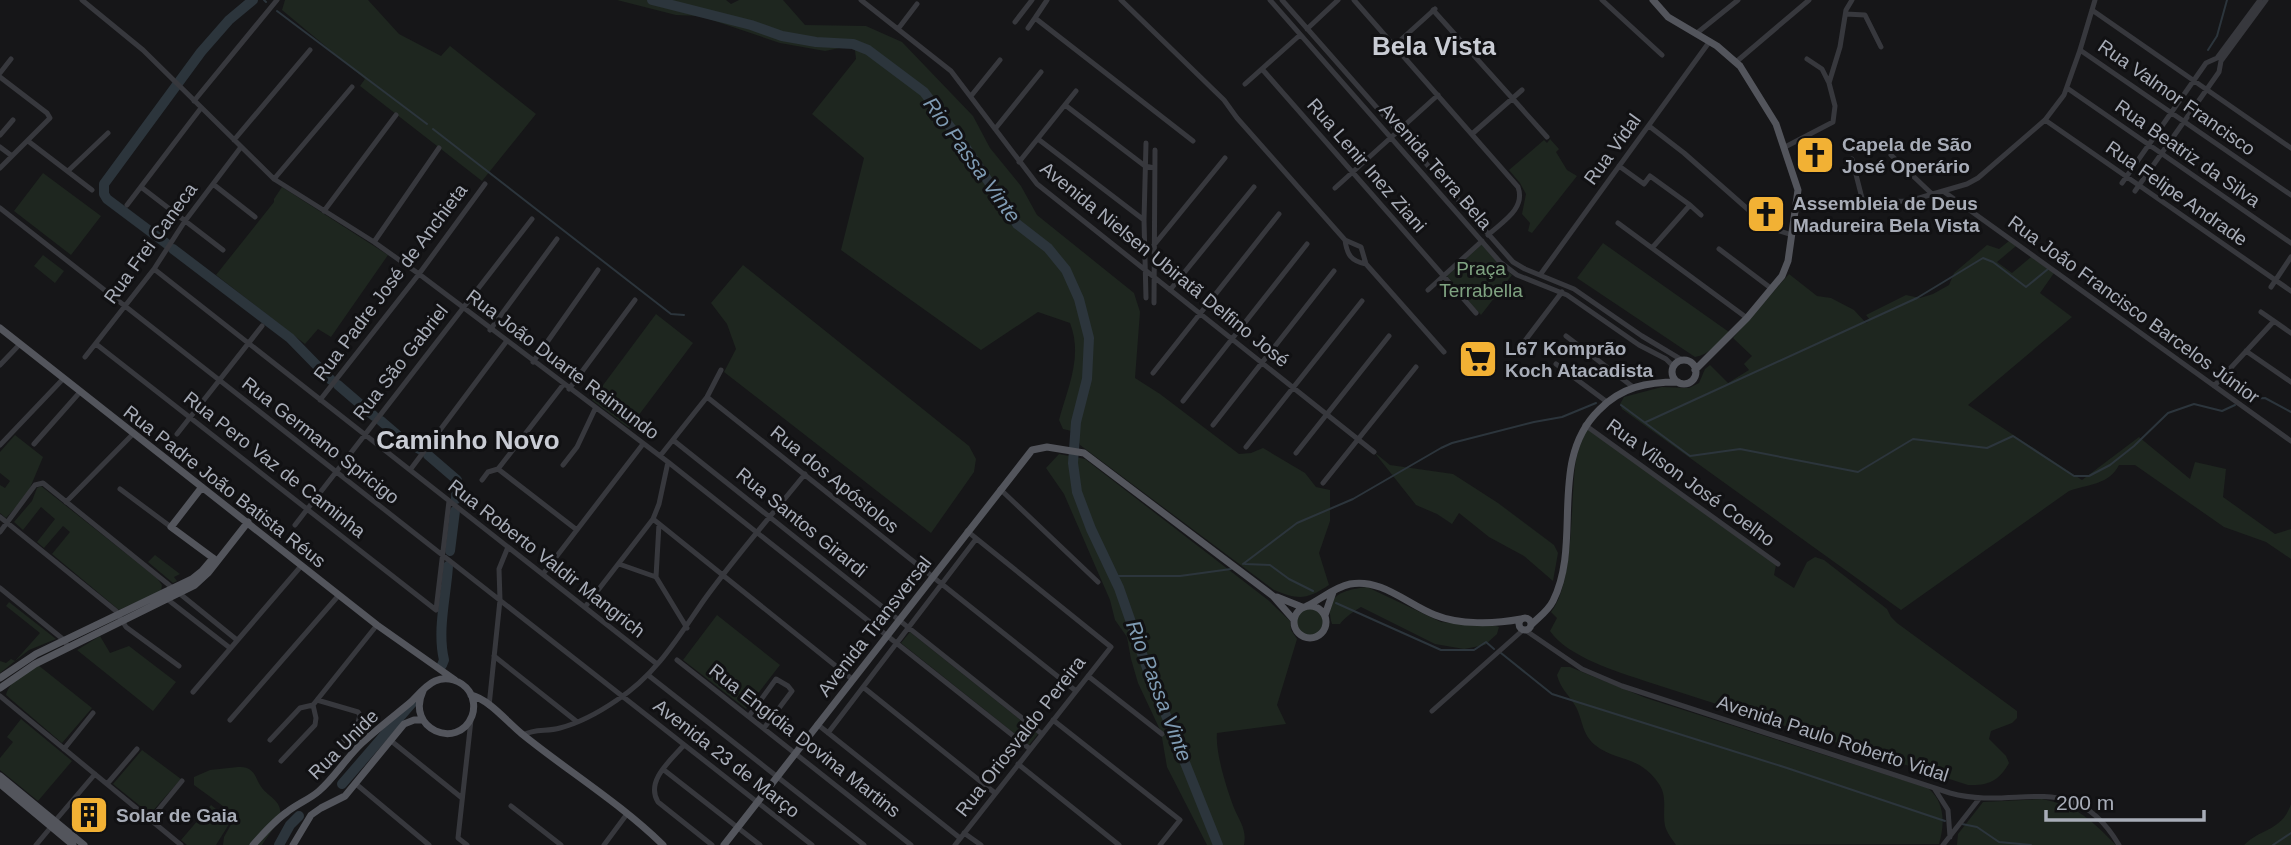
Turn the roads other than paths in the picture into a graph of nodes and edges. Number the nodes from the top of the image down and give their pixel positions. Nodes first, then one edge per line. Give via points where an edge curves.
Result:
1 (82, 0) edge
2 (277, 0) edge
3 (1032, 0) edge
4 (1047, 0) edge
5 (1121, 0) edge
6 (1270, 0) edge
7 (1282, 0) edge
8 (1338, 0) edge
9 (1602, 0) edge
10 (1732, 0) edge
11 (1738, 0) edge
12 (1809, 0) edge
13 (1852, 0) edge
14 (2095, 0) edge
15 (2260, 0) edge
16 (2266, 0) edge
17 (1655, 1) edge
18 (866, 2) edge
19 (1358, 2) edge
20 (917, 4) dead end
21 (2092, 10) junction
22 (1846, 15) junction
23 (1035, 18) junction
24 (1015, 22) dead end
25 (1028, 28) dead end
26 (898, 29) junction
27 (1307, 29) junction
28 (1695, 33) junction
29 (1300, 35) junction
30 (1710, 41) junction
31 (1394, 46) junction
32 (1881, 47) dead end
33 (310, 50) dead end
34 (2080, 50) junction
35 (1662, 55) dead end
36 (11, 59) dead end
37 (1807, 59) dead end
38 (2219, 59) junction
39 (1000, 60) dead end
40 (1736, 62) junction
41 (1262, 69) junction
42 (1041, 72) dead end
43 (0, 75) edge
44 (2194, 80) junction
45 (1829, 83) junction
46 (1245, 85) dead end
47 (352, 87) dead end
48 (2067, 88) junction
49 (2207, 89) junction
50 (1522, 90) dead end
51 (1076, 91) dead end
52 (1438, 95) junction
53 (971, 96) junction
54 (1512, 98) junction
55 (194, 101) junction
56 (1065, 105) junction
57 (201, 108) junction
58 (2171, 113) junction
59 (396, 115) dead end
60 (13, 120) dead end
61 (2045, 120) junction
62 (2184, 121) junction
63 (1649, 126) junction
64 (995, 129) junction
65 (1398, 132) junction
66 (108, 133) dead end
67 (1472, 134) junction
68 (0, 135) edge
69 (1547, 137) dead end
70 (1391, 138) junction
71 (1038, 139) junction
72 (234, 140) junction
73 (28, 141) junction
74 (1193, 141) dead end
75 (1146, 143) dead end
76 (2149, 145) junction
77 (0, 147) edge
78 (241, 147) junction
79 (1785, 147) junction
80 (439, 148) dead end
81 (2291, 148) edge
82 (1155, 150) dead end
83 (2162, 154) junction
84 (1891, 155) dead end
85 (12, 156) junction
86 (1225, 158) dead end
87 (1852, 159) dead end
88 (1019, 162) junction
89 (1145, 166) junction
90 (1619, 166) junction
91 (0, 168) edge
92 (1154, 168) junction
93 (68, 171) junction
94 (1353, 172) junction
95 (274, 179) junction
96 (2124, 180) junction
97 (213, 184) junction
98 (485, 184) dead end
99 (141, 187) junction
100 (1254, 187) dead end
101 (1335, 188) dead end
102 (2137, 188) junction
103 (92, 190) dead end
104 (1943, 191) junction
105 (1932, 194) junction
106 (2291, 195) edge
107 (1798, 200) junction
108 (1864, 202) junction
109 (127, 205) dead end
110 (1690, 205) junction
111 (0, 208) edge
112 (324, 211) junction
113 (1279, 215) dead end
114 (1701, 215) dead end
115 (255, 217) dead end
116 (532, 219) dead end
117 (1144, 220) junction
118 (186, 221) junction
119 (1618, 223) dead end
120 (1488, 235) junction
121 (1791, 235) junction
122 (557, 239) dead end
123 (1345, 240) junction
124 (1482, 241) junction
125 (374, 242) junction
126 (2291, 243) edge
127 (1307, 244) dead end
128 (1153, 246) junction
129 (1652, 248) junction
130 (1719, 249) dead end
131 (223, 250) dead end
132 (2291, 257) edge
133 (1366, 264) junction
134 (154, 269) junction
135 (1144, 269) junction
136 (598, 270) dead end
137 (1334, 271) dead end
138 (419, 274) junction
139 (1540, 275) junction
140 (1153, 276) junction
141 (1443, 276) junction
142 (2276, 280) junction
143 (2271, 287) dead end
144 (1772, 289) junction
145 (1170, 290) junction
146 (1428, 290) dead end
147 (2291, 291) edge
148 (1562, 292) junction
149 (1146, 298) dead end
150 (635, 300) dead end
151 (1362, 301) dead end
152 (1154, 303) dead end
153 (125, 306) junction
154 (462, 308) junction
155 (2261, 312) dead end
156 (1476, 313) dead end
157 (1200, 314) junction
158 (1747, 318) junction
159 (2274, 321) junction
160 (262, 326) dead end
161 (0, 328) edge
162 (490, 330) junction
163 (2291, 333) edge
164 (1389, 336) dead end
165 (1566, 336) dead end
166 (1232, 339) junction
167 (506, 342) junction
168 (1524, 342) dead end
169 (248, 343) junction
170 (20, 344) junction
171 (96, 344) junction
172 (2246, 351) junction
173 (1444, 352) dead end
174 (85, 357) dead end
175 (1706, 358) junction
176 (1686, 361) junction
177 (533, 362) junction
178 (1262, 362) junction
179 (1556, 364) dead end
180 (0, 365) edge
181 (1416, 367) dead end
182 (1672, 369) junction
183 (720, 370) dead end
184 (1695, 370) junction
185 (1153, 373) dead end
186 (63, 379) junction
187 (219, 380) junction
188 (1658, 382) junction
189 (1678, 382) junction
190 (2291, 382) edge
191 (563, 385) junction
192 (2214, 386) junction
193 (1633, 387) junction
194 (1293, 388) junction
195 (569, 390) junction
196 (80, 392) junction
197 (707, 397) junction
198 (320, 400) junction
199 (1183, 401) dead end
200 (1607, 402) junction
201 (596, 409) junction
202 (1326, 414) junction
203 (190, 417) junction
204 (1213, 425) dead end
205 (1585, 425) junction
206 (133, 434) junction
207 (177, 434) dead end
208 (365, 434) junction
209 (1358, 439) junction
210 (673, 440) junction
211 (2291, 441) edge
212 (34, 444) dead end
213 (643, 444) junction
214 (0, 445) edge
215 (1247, 447) dead end
216 (1296, 453) dead end
217 (1374, 453) dead end
218 (660, 456) junction
219 (668, 462) junction
220 (564, 465) dead end
221 (498, 469) junction
222 (410, 470) junction
223 (336, 472) junction
224 (805, 474) junction
225 (482, 480) dead end
226 (1323, 484) dead end
227 (202, 487) junction
228 (120, 489) dead end
229 (1000, 489) junction
230 (449, 501) junction
231 (66, 502) junction
232 (307, 509) junction
233 (0, 517) edge
234 (770, 517) junction
235 (653, 519) junction
236 (248, 522) junction
237 (7, 523) junction
238 (659, 524) junction
239 (295, 525) dead end
240 (172, 527) junction
241 (578, 530) junction
242 (967, 531) junction
243 (0, 532) edge
244 (758, 532) junction
245 (976, 539) junction
246 (508, 547) junction
247 (442, 555) junction
248 (215, 560) junction
249 (620, 564) junction
250 (1778, 564) dead end
251 (302, 565) junction
252 (543, 574) junction
253 (723, 575) junction
254 (932, 576) junction
255 (656, 577) junction
256 (1098, 582) dead end
257 (942, 584) junction
258 (0, 588) edge
259 (176, 591) junction
260 (1334, 591) junction
261 (339, 595) junction
262 (1273, 596) junction
263 (167, 599) junction
264 (500, 600) junction
265 (585, 607) junction
266 (1305, 607) junction
267 (1325, 615) junction
268 (207, 616) junction
269 (119, 618) junction
270 (898, 620) junction
271 (1293, 620) junction
272 (200, 625) junction
273 (377, 625) junction
274 (1524, 625) junction
275 (687, 628) junction
276 (908, 628) junction
277 (887, 635) junction
278 (237, 640) junction
279 (897, 643) junction
280 (66, 644) junction
281 (230, 648) junction
282 (54, 650) junction
283 (494, 656) junction
284 (677, 660) dead end
285 (657, 664) junction
286 (434, 665) junction
287 (179, 666) dead end
288 (648, 676) junction
289 (1088, 676) junction
290 (0, 678) edge
291 (852, 679) junction
292 (455, 680) junction
293 (437, 681) junction
294 (863, 687) junction
295 (0, 688) edge
296 (423, 691) junction
297 (1076, 691) junction
298 (193, 692) dead end
299 (471, 695) junction
300 (0, 696) edge
301 (623, 696) junction
302 (315, 702) junction
303 (487, 704) junction
304 (473, 705) junction
305 (1432, 711) dead end
306 (93, 713) dead end
307 (749, 716) junction
308 (471, 718) junction
309 (230, 720) dead end
310 (423, 720) junction
311 (1054, 720) junction
312 (576, 721) junction
313 (817, 724) junction
314 (764, 727) junction
315 (463, 728) junction
316 (828, 733) junction
317 (1042, 734) junction
318 (1162, 734) dead end
319 (523, 735) junction
320 (270, 740) dead end
321 (390, 740) junction
322 (341, 743) dead end
323 (469, 743) junction
324 (684, 745) junction
325 (64, 749) junction
326 (137, 749) dead end
327 (1030, 749) junction
328 (796, 752) junction
329 (281, 761) dead end
330 (1018, 764) junction
331 (664, 770) junction
332 (95, 775) junction
333 (0, 776) edge
334 (777, 777) junction
335 (182, 781) dead end
336 (0, 784) edge
337 (107, 784) junction
338 (356, 784) junction
339 (1934, 788) junction
340 (318, 792) junction
341 (995, 793) junction
342 (462, 798) junction
343 (1979, 799) junction
344 (757, 802) junction
345 (300, 803) junction
346 (324, 806) junction
347 (511, 806) dead end
348 (627, 814) junction
349 (311, 816) junction
350 (150, 820) junction
351 (53, 824) junction
352 (738, 827) junction
353 (962, 835) junction
354 (1950, 836) junction
355 (458, 838) junction
356 (36, 845) edge
357 (73, 845) edge
358 (84, 845) edge
359 (181, 845) edge
360 (253, 845) edge
361 (293, 845) edge
362 (429, 845) edge
363 (454, 845) edge
364 (467, 845) edge
365 (561, 845) edge
366 (604, 845) edge
367 (663, 845) edge
368 (712, 845) edge
369 (724, 845) edge
370 (760, 845) edge
371 (812, 845) edge
372 (864, 845) edge
373 (911, 845) edge
374 (955, 845) edge
375 (981, 845) edge
376 (1119, 845) edge
377 (1160, 845) edge
378 (1944, 845) edge
379 (2119, 845) edge

1 - 55 street, Rua João Duarte Raimundo via 143,50
2 - 55 street
3 - 24 street
4 - 23 street
5 - 123 street via 1224,100
6 - 29 street, Avenida Terra Bela
7 - 27 street, Avenida Terra Bela
8 - 27 street
9 - 35 street
10 - 28 street
11 - 28 street
12 - 40 street
13 - 22 street
14 - 21 street
15 - 38 street
16 - 38 street
17 - 28 main road via 1676,23
18 - 26 street, Avenida Nielsen Ubiratã Delfino José
19 - 31 street
20 - 26 street
21 - 34 street
21 - 44 street
22 - 32 street via 1865,15
22 - 45 street
23 - 25 street
23 - 74 street
26 - 53 street, Avenida Nielsen Ubiratã Delfino José via 943,63
27 - 65 street, Avenida Terra Bela
28 - 30 main road
29 - 41 street
29 - 70 street, Avenida Terra Bela
30 - 40 main road
30 - 63 street, Rua Vidal
31 - 52 street
31 - 54 street via 1434,10
33 - 72 street
34 - 48 street
34 - 58 street, Rua Valmor Francisco
36 - 43 street
37 - 45 street via 1822,69
38 - 44 street via 2206,63
38 - 49 street via 2220,70
39 - 53 street
40 - 79 main road via 1773,119
41 - 46 street
41 - 94 street, Rua Lenir Inez Ziani
42 - 64 street
43 - 73 street via 47,113 49,121
44 - 49 street
44 - 58 street
45 - 79 street via 1835,106 1833,122
47 - 95 street
48 - 61 street
48 - 76 street, Rua Beatriz da Silva
49 - 62 street
49 - 81 street
50 - 54 street
51 - 56 street
52 - 65 street
52 - 67 street
53 - 64 street, Avenida Nielsen Ubiratã Delfino José
54 - 67 street
54 - 69 street
55 - 57 street, Rua João Duarte Raimundo
56 - 71 street
56 - 89 street
57 - 72 street, Rua João Duarte Raimundo
57 - 99 street
58 - 62 street, Rua Valmor Francisco
58 - 76 street
59 - 112 street
60 - 68 street
61 - 96 street, Rua Felipe Andrade
61 - 104 street via 1978,178
62 - 83 street
62 - 106 street, Rua Valmor Francisco
63 - 90 street, Rua Vidal
63 - 121 street via 1763,224
64 - 88 street, Avenida Nielsen Ubiratã Delfino José
65 - 70 street
65 - 120 street, Avenida Terra Bela
66 - 93 street
67 - 120 street via 1521,194 1515,210
70 - 94 street
70 - 124 street, Avenida Terra Bela
71 - 88 street
71 - 117 street
72 - 78 street, Rua João Duarte Raimundo
73 - 85 street
73 - 93 street
75 - 89 street
76 - 83 street, Rua Beatriz da Silva
76 - 96 street
77 - 85 street
78 - 95 street, Rua João Duarte Raimundo
78 - 97 street, Rua Frei Caneca
79 - 107 main road
80 - 125 street
82 - 92 street
83 - 102 street
83 - 126 street, Rua Beatriz da Silva
84 - 105 street
85 - 91 street
86 - 128 street
87 - 108 street
88 - 135 street, Avenida Nielsen Ubiratã Delfino José via 1037,184
89 - 92 street
89 - 117 street
90 - 110 street via 1644,184 1650,176
90 - 139 street, Rua Vidal
92 - 128 street
93 - 103 street
94 - 101 street
94 - 141 street, Rua Lenir Inez Ziani
95 - 112 street, Rua João Duarte Raimundo
96 - 102 street, Rua Felipe Andrade
97 - 115 street
97 - 118 street, Rua Frei Caneca
98 - 138 street, Rua Padre José de Anchieta
99 - 109 street
99 - 118 street
100 - 145 street
102 - 142 street, Rua Felipe Andrade
104 - 105 street
104 - 192 street, Rua João Francisco Barcelos Júnior
105 - 108 street via 1909,201
107 - 108 street via 1818,208
107 - 121 main road
110 - 114 street
110 - 129 street
111 - 153 street, Rua Germano Spricigo
112 - 125 street, Rua João Duarte Raimundo
113 - 157 street
116 - 154 street, Rua São Gabriel
117 - 135 street
118 - 131 street
118 - 134 street, Rua Frei Caneca
119 - 129 street
120 - 139 street, Avenida Terra Bela via 1513,262
121 - 144 main road via 1787,266
122 - 162 street
123 - 133 street via 1363,249
123 - 133 street via 1351,259
124 - 141 street
124 - 148 street, Avenida Terra Bela via 1517,275
125 - 138 street, Rua João Duarte Raimundo
127 - 166 street
128 - 140 street
129 - 158 street
130 - 144 street
132 - 142 street
133 - 173 street
134 - 153 street, Rua Frei Caneca
134 - 169 street, Rua Roberto Valdir Mangrich
135 - 140 street, Avenida Nielsen Ubiratã Delfino José
135 - 149 street
136 - 177 street
137 - 178 street
138 - 154 street, Rua João Duarte Raimundo
138 - 198 street, Rua Padre José de Anchieta
139 - 176 street, Avenida Terra Bela via 1574,289
140 - 145 street, Avenida Nielsen Ubiratã Delfino José
140 - 152 street
141 - 146 street
141 - 156 street, Rua Lenir Inez Ziani
142 - 143 street
142 - 147 street, Rua Felipe Andrade
144 - 158 main road
145 - 157 street, Avenida Nielsen Ubiratã Delfino José
148 - 168 street
148 - 182 street, Avenida Terra Bela via 1666,359
150 - 195 street
151 - 194 street
153 - 171 street, Rua Frei Caneca
153 - 187 street, Rua Germano Spricigo
154 - 162 street, Rua João Duarte Raimundo
154 - 208 street, Rua São Gabriel
155 - 159 street
157 - 166 street, Avenida Nielsen Ubiratã Delfino José
157 - 185 street
158 - 175 main road
159 - 163 street
159 - 172 street
160 - 169 street
161 - 170 main road, Rua Padre João Batista Réus
162 - 167 street, Rua João Duarte Raimundo
164 - 202 street
165 - 193 street
166 - 178 street, Avenida Nielsen Ubiratã Delfino José
166 - 199 street
167 - 177 street, Rua João Duarte Raimundo
167 - 222 street
169 - 187 street
169 - 198 street, Rua Roberto Valdir Mangrich
170 - 180 street
170 - 186 main road, Rua Padre João Batista Réus
171 - 174 street, Rua Frei Caneca
171 - 203 street, Rua Pero Vaz de Caminha
172 - 190 street
172 - 192 street
175 - 176 main road
175 - 184 main road
176 - 182 main road
176 - 184 main road
177 - 191 street, Rua João Duarte Raimundo
178 - 194 street, Avenida Nielsen Ubiratã Delfino José
178 - 204 street
179 - 200 street
181 - 209 street
182 - 188 main road
182 - 189 main road
183 - 197 street
184 - 189 main road via 1690,382
186 - 196 main road, Rua Padre João Batista Réus
186 - 214 street
187 - 203 street
187 - 223 street, Rua Germano Spricigo
188 - 189 main road
188 - 193 main road
191 - 195 street, Rua João Duarte Raimundo
191 - 221 street
192 - 211 street, Rua João Francisco Barcelos Júnior
193 - 200 main road
194 - 202 street, Avenida Nielsen Ubiratã Delfino José
194 - 215 street
195 - 201 street, Rua João Duarte Raimundo
196 - 206 main road, Rua Padre João Batista Réus
196 - 212 street
197 - 210 street
197 - 224 street, Rua dos Apóstolos
198 - 208 street, Rua Roberto Valdir Mangrich
200 - 205 main road
201 - 213 street, Rua João Duarte Raimundo
201 - 220 street
202 - 209 street, Avenida Nielsen Ubiratã Delfino José
202 - 216 street
203 - 207 street
203 - 232 street, Rua Pero Vaz de Caminha
205 - 250 street, Rua Vilson José Coelho
205 - 274 main road via 1570,468 1562,572 1553,602
206 - 227 main road, Rua Padre João Batista Réus
206 - 231 street
208 - 222 street, Rua Roberto Valdir Mangrich
208 - 223 street, Rua São Gabriel
209 - 217 street, Avenida Nielsen Ubiratã Delfino José
209 - 226 street
210 - 218 street
210 - 234 street, Rua Santos Girardi
213 - 218 street, Rua João Duarte Raimundo
213 - 241 street
218 - 219 street, Rua João Duarte Raimundo
219 - 235 street
219 - 244 street, Rua João Duarte Raimundo
221 - 225 street
221 - 241 street
222 - 230 street, Rua Roberto Valdir Mangrich
223 - 232 street, Rua São Gabriel
223 - 247 street, Rua Germano Spricigo
224 - 234 street
224 - 254 street, Rua dos Apóstolos
227 - 236 main road, Rua Padre João Batista Réus
227 - 240 main road
228 - 240 street
229 - 242 main road, Avenida Transversal
229 - 256 street
229 - 262 main road, Avenida Transversal via 1032,450 1041,447 1084,453
230 - 246 street, Rua Roberto Valdir Mangrich
230 - 247 street
231 - 237 street via 49,486 38,483
231 - 259 street
232 - 239 street, Rua São Gabriel
232 - 247 street, Rua Pero Vaz de Caminha via 436,610
233 - 237 street
234 - 244 street
234 - 270 street, Rua Santos Girardi
235 - 238 street
235 - 249 street
236 - 248 main road
236 - 251 main road, Rua Padre João Batista Réus
237 - 243 street
237 - 269 street
238 - 253 street
238 - 255 street
240 - 248 main road
241 - 252 street
242 - 245 street
242 - 254 main road, Avenida Transversal
244 - 253 street
244 - 277 street, Rua João Duarte Raimundo
245 - 257 street
245 - 289 street, Rua Oriosvaldo Pereira via 1111,647
246 - 252 street, Rua Roberto Valdir Mangrich
246 - 264 street via 499,569
247 - 264 street, Rua Germano Spricigo
248 - 259 main road via 200,582
249 - 255 street
249 - 265 street
251 - 261 main road, Rua Padre João Batista Réus
251 - 278 street
252 - 265 street, Rua Roberto Valdir Mangrich
253 - 275 street
253 - 291 street
254 - 257 street, Rua dos Apóstolos
254 - 270 main road, Avenida Transversal
255 - 275 street
257 - 276 street
257 - 297 street, Rua dos Apóstolos
258 - 280 street
259 - 263 main road
259 - 268 street
259 - 269 main road
260 - 266 main road
260 - 267 main road
260 - 274 main road via 1366,583 1437,616
261 - 273 main road, Rua Padre João Batista Réus
261 - 309 street
262 - 266 main road
262 - 271 main road
263 - 269 main road
263 - 272 street
264 - 283 street
264 - 301 street, Rua Germano Spricigo
265 - 285 street, Rua Roberto Valdir Mangrich
266 - 267 main road via 1317,607
266 - 271 main road
267 - 271 main road via 1324,631 1310,639 1300,635
268 - 272 street
268 - 278 street
269 - 280 main road
269 - 287 street
270 - 276 street, Rua Santos Girardi
270 - 277 main road, Avenida Transversal
272 - 281 street
273 - 286 main road, Rua Padre João Batista Réus
273 - 302 street
274 - 305 street
274 - 339 street, Avenida Paulo Roberto Vidal via 1582,669 1614,684
275 - 285 street
276 - 279 street
276 - 317 street, Rua Santos Girardi
277 - 279 street, Rua João Duarte Raimundo
277 - 291 main road, Avenida Transversal
278 - 281 street
279 - 294 street
279 - 327 street, Rua João Duarte Raimundo
280 - 282 main road
281 - 298 street
282 - 290 main road via 23,661
282 - 295 main road
283 - 303 street
283 - 312 street
284 - 307 street, Rua Engídia Dovina Martins
285 - 288 street
286 - 292 main road, Rua Padre João Batista Réus
286 - 293 main road
288 - 301 street
288 - 334 street
289 - 297 street, Rua Oriosvaldo Pereira
289 - 318 street
291 - 313 main road, Avenida Transversal
292 - 293 main road
292 - 299 main road
293 - 296 main road
294 - 316 street
294 - 341 street
296 - 310 main road via 419,706
296 - 340 main road, Rua Unide via 360,744
297 - 311 street, Rua Oriosvaldo Pereira
299 - 303 main road
299 - 304 main road
300 - 325 street
301 - 312 street
301 - 324 street, Avenida 23 de Março
302 - 320 street via 300,708
302 - 322 street via 360,715 356,730
302 - 329 street via 315,725
303 - 304 main road
303 - 319 main road
304 - 308 main road
306 - 325 street
307 - 314 street, Rua Engídia Dovina Martins
307 - 314 street via 776,679 788,686 792,691
308 - 315 main road
308 - 323 street
310 - 315 main road via 440,733
310 - 321 main road via 404,724
311 - 317 street, Rua Oriosvaldo Pereira
311 - 377 street via 1180,820
312 - 319 street
313 - 316 street
313 - 328 main road, Avenida Transversal
314 - 328 street, Rua Engídia Dovina Martins
315 - 323 street
316 - 353 street
317 - 327 street, Rua Oriosvaldo Pereira
319 - 348 main road
321 - 338 main road
321 - 342 street
323 - 342 street
324 - 331 street
324 - 344 street, Avenida 23 de Março
325 - 332 street
326 - 337 street
327 - 330 street, Rua Oriosvaldo Pereira
328 - 334 main road, Avenida Transversal
328 - 373 street, Rua Engídia Dovina Martins
330 - 341 street, Rua Oriosvaldo Pereira
330 - 376 street
331 - 352 street
331 - 368 street via 654,783 657,802
332 - 337 street
332 - 351 street
333 - 351 main road
334 - 344 main road, Avenida Transversal
334 - 372 street
335 - 350 street
336 - 351 main road
337 - 350 street
338 - 346 main road via 345,796
338 - 362 street
339 - 343 street, Avenida Paulo Roberto Vidal
339 - 354 street via 1948,810
340 - 345 main road, Rua Unide
340 - 346 main road
341 - 353 street, Rua Oriosvaldo Pereira
342 - 355 street
343 - 354 street
343 - 379 street, Avenida Paulo Roberto Vidal via 2034,795 2067,799 2102,822
344 - 352 main road, Avenida Transversal
344 - 371 street, Avenida 23 de Março
345 - 349 main road
345 - 360 main road, Rua Unide
346 - 349 main road
347 - 365 street
348 - 366 street
348 - 367 main road
349 - 361 main road
350 - 359 street
351 - 356 street
351 - 357 main road
351 - 358 main road
352 - 369 main road, Avenida Transversal
352 - 370 street
353 - 374 street, Rua Oriosvaldo Pereira
353 - 375 street
354 - 378 street
355 - 363 street
355 - 364 street

